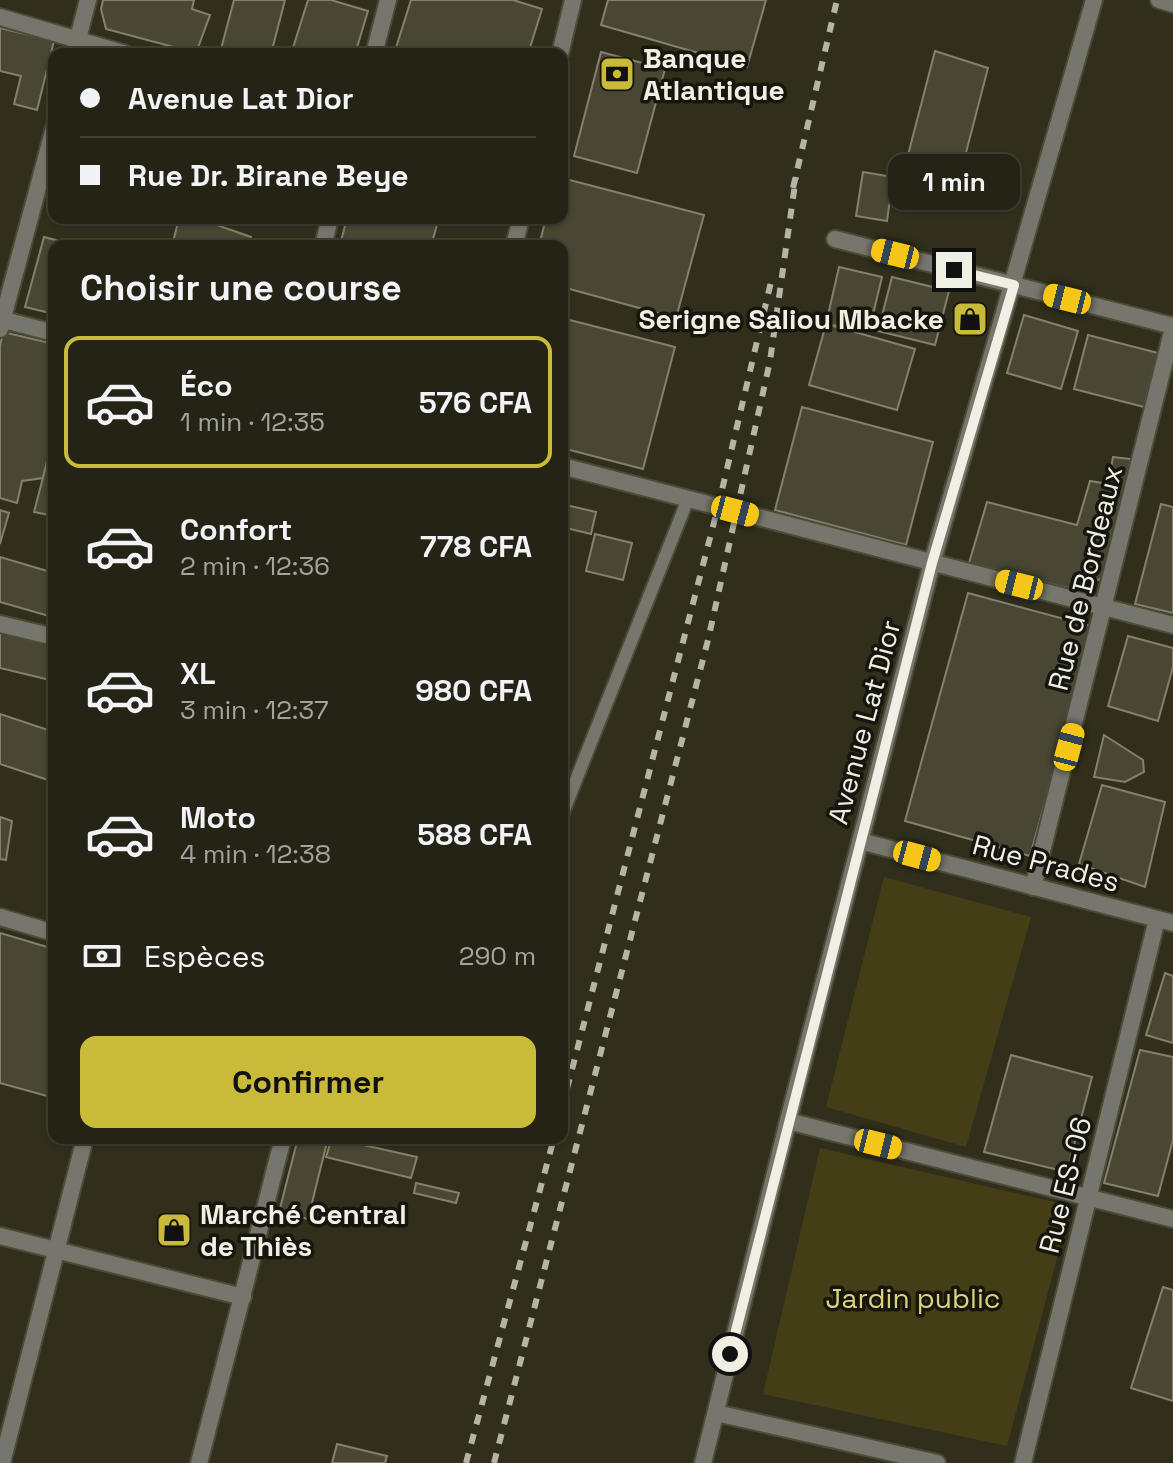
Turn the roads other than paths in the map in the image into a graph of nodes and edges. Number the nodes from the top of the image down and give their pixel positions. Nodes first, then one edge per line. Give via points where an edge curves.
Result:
1 (88, 0) edge
2 (388, 0) edge
3 (573, 0) edge
4 (1094, 0) edge
5 (1159, 0) edge
6 (1173, 4) edge
7 (0, 17) edge
8 (76, 46) edge
9 (376, 48) edge
10 (561, 48) edge
11 (48, 150) edge
12 (835, 239) dead end
13 (1014, 285) junction
14 (1, 323) edge
15 (1173, 327) edge
16 (48, 332) edge
17 (568, 468) edge
18 (688, 499) junction
19 (932, 563) junction
20 (1105, 608) junction
21 (0, 624) edge
22 (1173, 625) edge
23 (48, 636) edge
24 (568, 800) edge
25 (860, 841) junction
26 (1033, 887) junction
27 (0, 917) edge
28 (1165, 921) edge
29 (48, 931) edge
30 (788, 1121) junction
31 (84, 1144) edge
32 (281, 1144) edge
33 (1088, 1197) junction
34 (1173, 1219) edge
35 (0, 1236) edge
36 (58, 1251) junction
37 (243, 1297) junction
38 (716, 1413) junction
39 (2, 1463) edge
40 (199, 1463) edge
41 (703, 1463) edge
42 (937, 1463) edge
43 (1023, 1463) edge

1 - 8 street
2 - 9 street
3 - 10 street
4 - 13 street, Avenue Lat Dior
5 - 6 street
7 - 8 street
11 - 14 street
12 - 13 street
13 - 15 street
13 - 19 street, Avenue Lat Dior
14 - 16 street
15 - 20 street, Rue de Bordeaux
17 - 18 street
18 - 19 street
18 - 24 lane
19 - 20 street
19 - 25 street, Avenue Lat Dior
20 - 22 street
20 - 26 street, Rue de Bordeaux
21 - 23 street
25 - 26 street, Rue Prades
25 - 30 street, Avenue Lat Dior
26 - 28 street, Rue Prades
27 - 29 street
28 - 33 street, Rue ES-06
30 - 33 street
30 - 38 street, Avenue Lat Dior
31 - 36 street
32 - 37 street
33 - 34 street
33 - 43 street, Rue ES-06
35 - 36 street
36 - 37 street
36 - 39 street
37 - 40 street
38 - 41 street, Avenue Lat Dior
38 - 42 street

